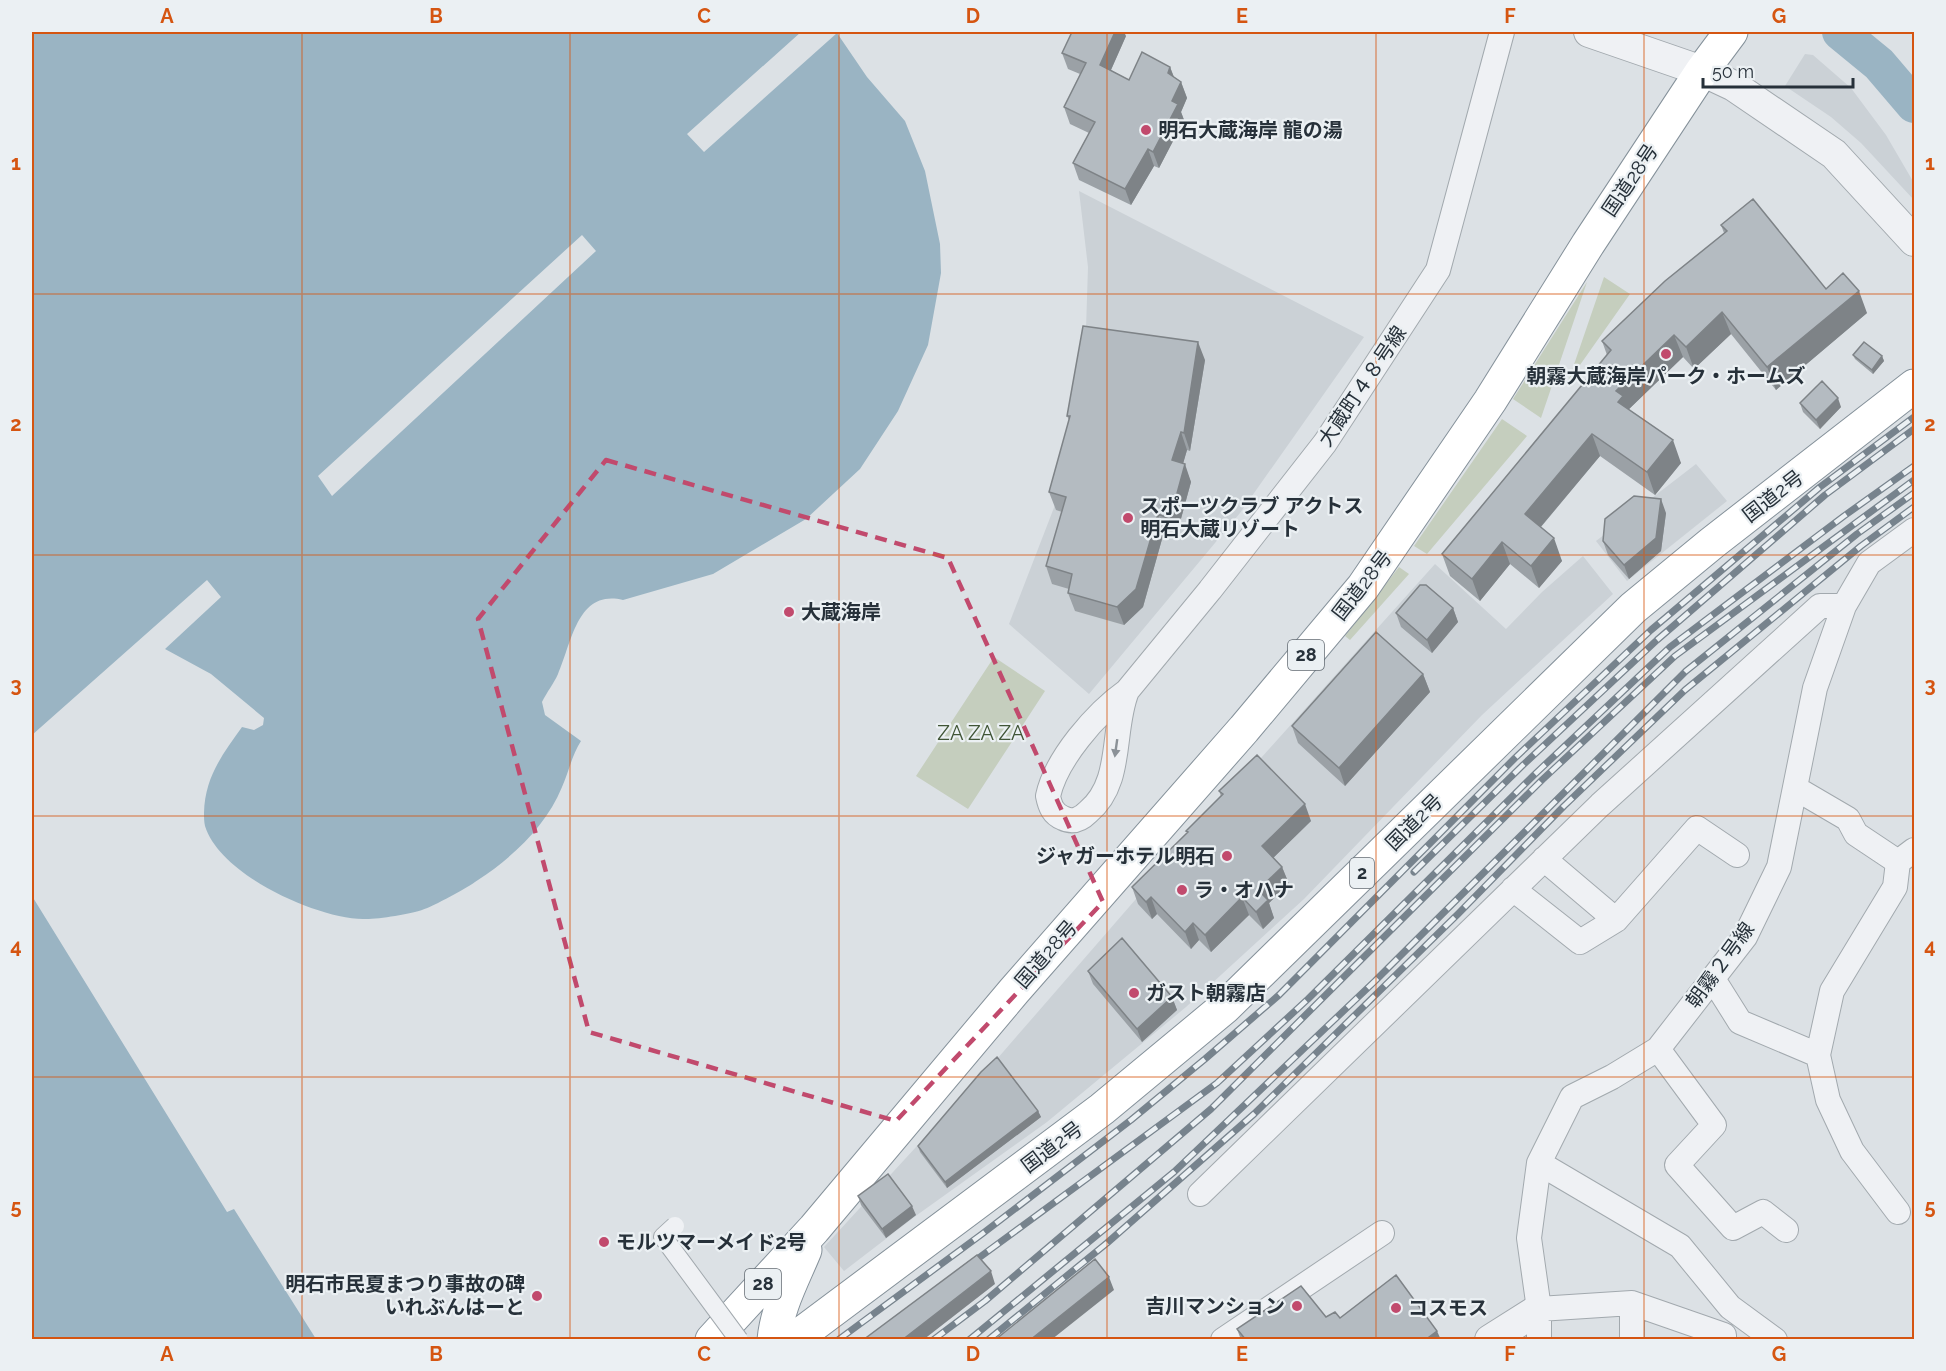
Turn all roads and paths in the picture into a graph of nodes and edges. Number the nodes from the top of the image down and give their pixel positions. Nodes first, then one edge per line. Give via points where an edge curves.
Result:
1 (1502, 32) edge
2 (1589, 32) edge
3 (1731, 32) edge
4 (1702, 71) junction
5 (1914, 242) edge
6 (1914, 386) edge
7 (1914, 530) edge
8 (1844, 606) junction
9 (1127, 690) junction
10 (1795, 788) junction
11 (1737, 855) dead end
12 (1906, 856) edge
13 (1544, 859) junction
14 (1513, 889) junction
15 (1616, 920) junction
16 (1713, 979) junction
17 (1658, 1048) junction
18 (1818, 1055) junction
19 (1539, 1163) junction
20 (1200, 1194) dead end
21 (1898, 1212) dead end
22 (675, 1226) dead end
23 (814, 1229) junction
24 (1786, 1230) dead end
25 (1382, 1233) dead end
26 (800, 1262) junction
27 (844, 1303) junction
28 (1632, 1303) junction
29 (1539, 1310) junction
30 (712, 1340) edge
31 (739, 1340) edge
32 (774, 1340) edge
33 (793, 1340) edge
34 (1223, 1340) edge
35 (1490, 1340) edge
36 (1539, 1340) edge
37 (1632, 1340) edge
38 (1724, 1340) edge
39 (1775, 1340) edge

1 - 9 street, 大蔵町４８号線 via 1438,270 1325,443
2 - 4 street
3 - 4 highway, 国道28号 / 28
4 - 5 street via 1734,86 1834,154
4 - 23 highway, 国道28号 / 28 via 1490,401 1363,587
6 - 27 highway, 国道2号 / 2 via 1633,608 1225,1007 1102,1109
7 - 8 street, 朝霧２号線 via 1869,563
8 - 10 street, 朝霧２号線 via 1815,688
8 - 13 street via 1820,606
9 -> 9 street, 大蔵町４８号線 via 1120,707 1110,784 1081,818 1062,818 1055,813 1048,796 1058,768 1112,701
10 - 12 street via 1848,819 1856,834
10 - 16 street, 朝霧２号線 via 1779,867 1745,937
11 - 15 street via 1697,828
12 - 18 street via 1895,887 1832,991
13 - 14 street
13 - 15 street
14 - 15 street via 1580,942
14 - 20 street
16 - 17 street, 朝霧２号線
16 - 18 street via 1740,1022
17 - 19 street, 朝霧２号線 via 1572,1097
17 - 24 street via 1714,1125 1677,1165 1733,1228 1763,1212
18 - 21 street via 1828,1100 1852,1151
19 - 29 street, 朝霧２号線 via 1529,1238
19 - 39 street via 1680,1246 1730,1307
22 - 31 street, bridge via 663,1237
23 - 26 highway, 国道28号 / 28
23 - 30 highway, 国道28号 / 28
25 - 34 street
26 - 27 highway via 802,1278 810,1290
26 - 32 highway, 国道28号 / 28 via 785,1296
27 - 33 highway, 国道2号 / 2
28 - 29 street
28 - 37 street
28 - 38 street via 1724,1335
29 - 35 street
29 - 36 street, 朝霧２号線

